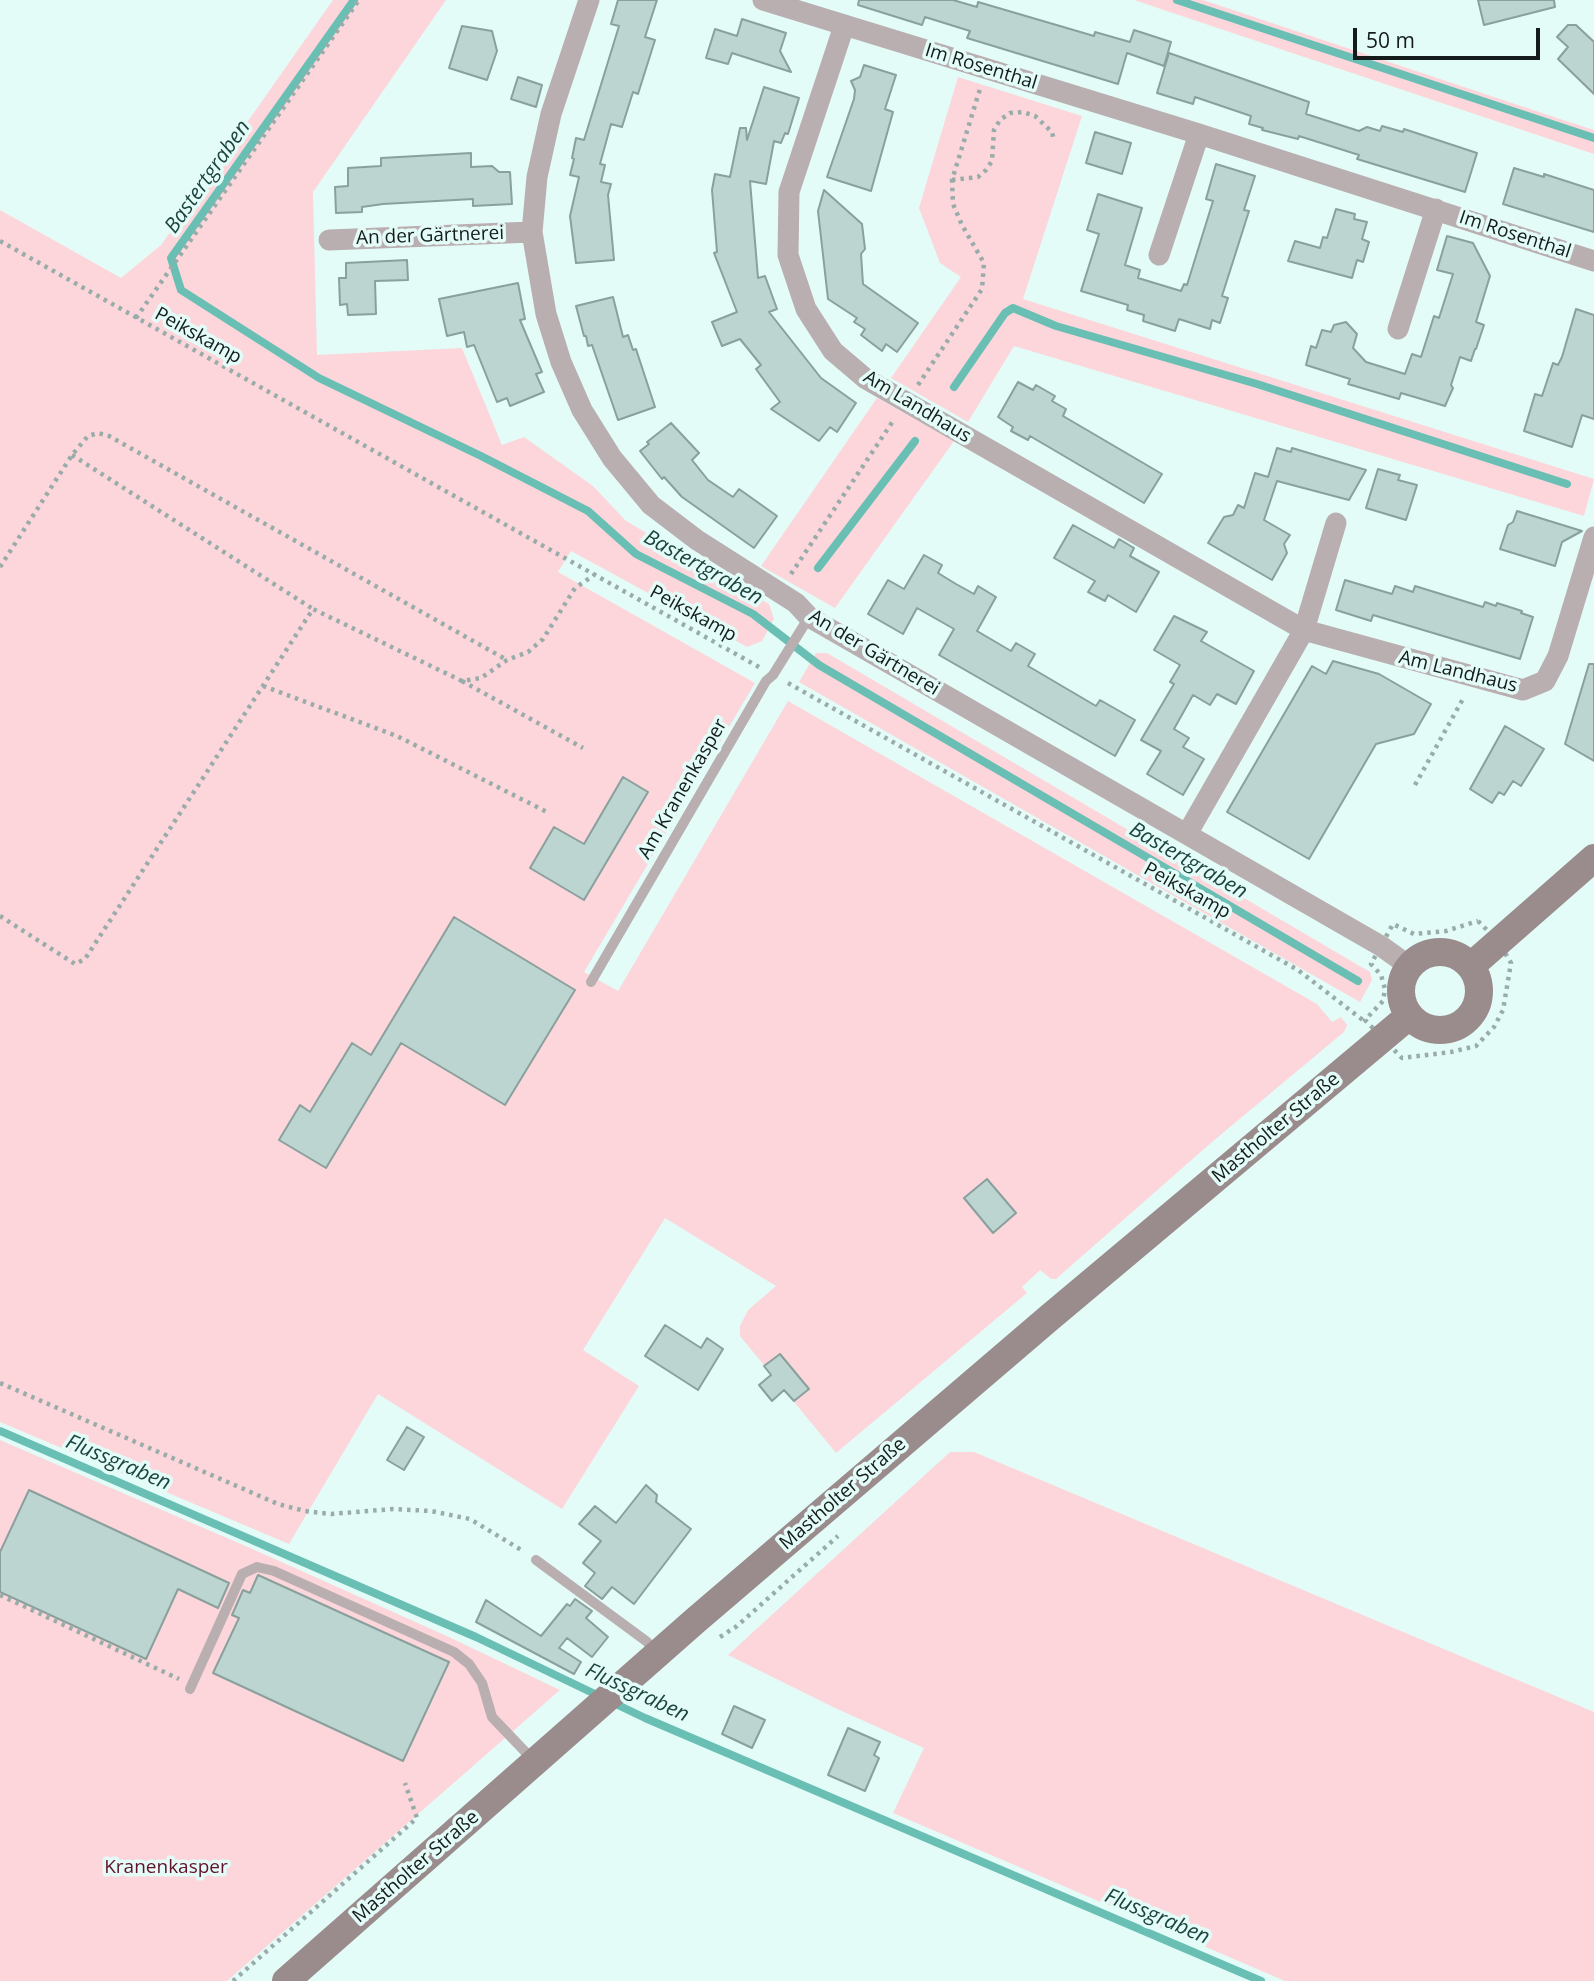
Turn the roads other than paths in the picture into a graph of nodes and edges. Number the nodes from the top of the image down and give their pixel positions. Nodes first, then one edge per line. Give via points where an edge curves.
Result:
1 (589, 0) edge
2 (763, 0) edge
3 (844, 26) junction
4 (1199, 134) junction
5 (1436, 209) junction
6 (532, 232) junction
7 (329, 240) dead end
8 (1159, 255) dead end
9 (1594, 261) edge
10 (1398, 329) dead end
11 (1336, 523) dead end
12 (1594, 537) edge
13 (804, 625) junction
14 (1304, 629) junction
15 (1187, 834) junction
16 (1594, 858) edge
17 (1409, 966) junction
18 (1471, 966) junction
19 (591, 982) dead end
20 (1409, 1016) junction
21 (536, 1559) road end
22 (658, 1653) junction
23 (190, 1689) road end
24 (535, 1762) junction
25 (286, 1981) edge

1 - 6 street, An der Gärtnerei via 551,114 537,177
2 - 3 street, Im Rosenthal
3 - 4 street, Im Rosenthal
3 - 14 street, Am Landhaus via 789,192 788,255 806,309 833,351 866,379
4 - 5 street, Im Rosenthal
4 - 8 street
5 - 9 street, Im Rosenthal
5 - 10 street, Im Rosenthal
6 - 7 street, An der Gärtnerei
6 - 13 street, An der Gärtnerei via 546,314 561,362 582,410 612,458 651,505 796,603
11 - 14 street
12 - 14 street, Am Landhaus via 1558,656 1545,681 1523,690
13 - 15 street, An der Gärtnerei
13 - 19 lane, Am Kranenkasper via 766,681
14 - 15 street
15 - 17 street, An der Gärtnerei
16 - 18 street
17 - 18 street via 1440,951
17 - 20 street via 1400,991
18 - 20 street via 1480,989 1473,1013 1465,1022 1442,1031 1418,1024
20 - 22 street, Mastholter Straße via 1375,1029 1049,1318
21 - 22 lane
22 - 24 street, Mastholter Straße
23 - 24 lane via 242,1574 257,1567 274,1570 454,1652 482,1684 492,1717
24 - 25 street, Mastholter Straße

